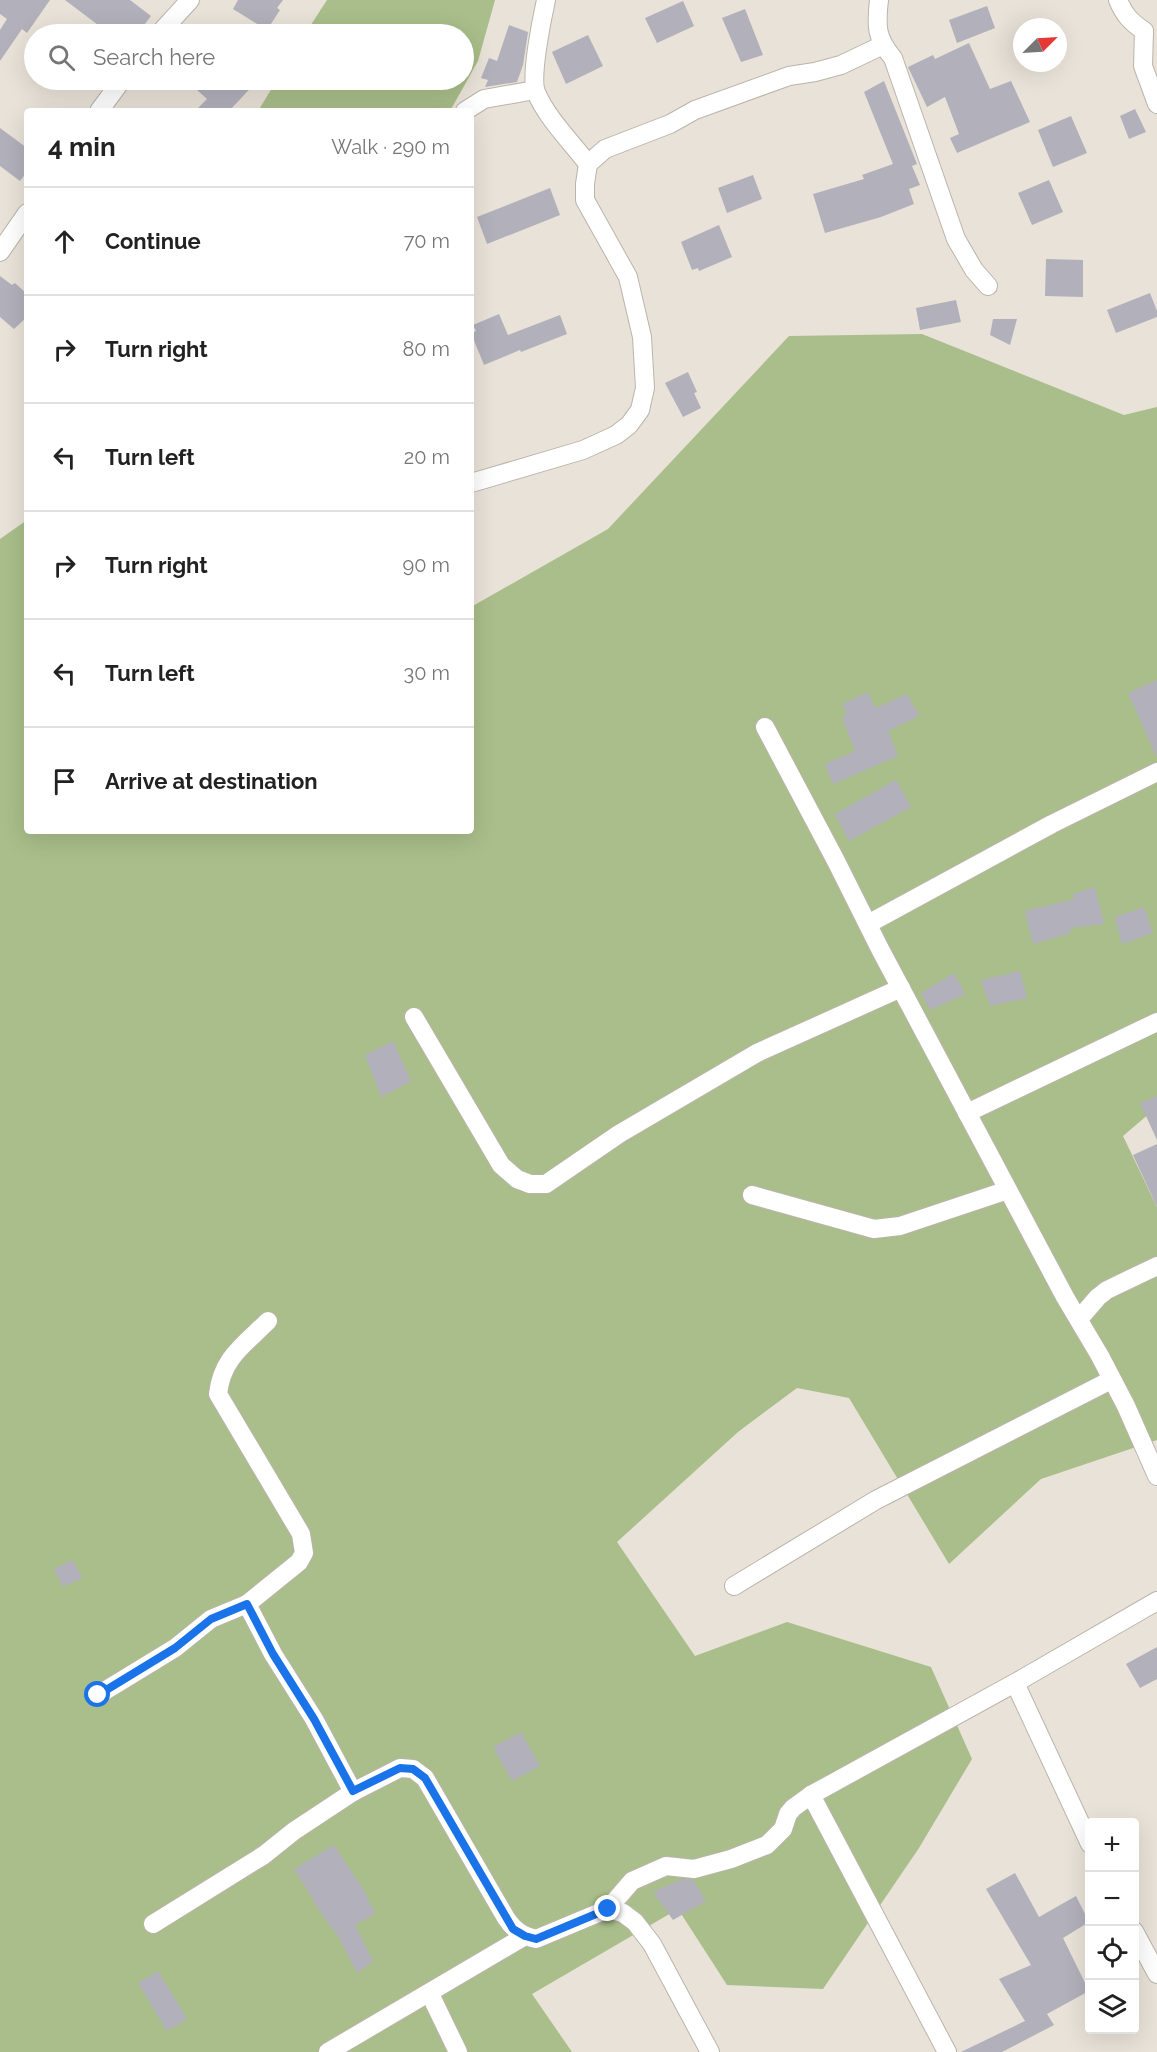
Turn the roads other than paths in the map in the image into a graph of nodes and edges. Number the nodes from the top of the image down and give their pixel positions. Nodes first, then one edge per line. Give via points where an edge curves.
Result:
1 (190, 0) edge
2 (546, 0) edge
3 (879, 0) edge
4 (1118, 0) edge
5 (168, 24) edge
6 (1150, 28) edge
7 (883, 45) junction
8 (115, 90) edge
9 (535, 90) junction
10 (1157, 104) edge
11 (101, 108) edge
12 (470, 108) edge
13 (588, 164) junction
14 (24, 217) edge
15 (0, 252) edge
16 (988, 286) dead end
17 (474, 482) edge
18 (765, 727) dead end
19 (1157, 772) edge
20 (868, 924) junction
21 (901, 988) junction
22 (414, 1017) dead end
23 (1157, 1022) edge
24 (967, 1113) junction
25 (1008, 1190) junction
26 (752, 1195) dead end
27 (1157, 1266) edge
28 (1079, 1319) junction
29 (268, 1322) dead end
30 (1112, 1380) junction
31 (1157, 1476) edge
32 (734, 1586) dead end
33 (1157, 1600) edge
34 (247, 1604) junction
35 (1015, 1683) junction
36 (98, 1695) dead end
37 (353, 1791) junction
38 (811, 1796) junction
39 (1085, 1835) edge
40 (608, 1909) junction
41 (153, 1924) dead end
42 (525, 1936) junction
43 (1139, 1940) edge
44 (1157, 1974) edge
45 (430, 1994) junction
46 (328, 2052) edge
47 (458, 2052) edge
48 (710, 2052) edge
49 (947, 2052) edge

1 - 5 street
2 - 9 street
3 - 7 street via 877,28
4 - 6 street via 1131,22
6 - 10 street via 1143,66
7 - 13 street via 841,65 789,76 695,110 605,149
7 - 16 street via 897,66 956,239
8 - 11 street
9 - 12 street via 484,99
9 - 13 street
13 - 17 street via 585,200 628,277 642,337 645,388 640,410 616,435 583,450
14 - 15 street
18 - 20 street
19 - 20 street
20 - 21 street
21 - 22 street via 757,1053 619,1134 546,1184 517,1179 501,1165
21 - 24 street
23 - 24 street
24 - 25 street
25 - 26 street via 900,1226 873,1229
25 - 28 street
27 - 28 street via 1107,1290
28 - 30 street
29 - 34 street via 228,1361 220,1377 218,1394 301,1534 304,1553 299,1562
30 - 31 street
30 - 32 street via 876,1500
33 - 35 street
34 - 36 street via 211,1619 175,1648
34 - 37 street
35 - 38 street
35 - 39 street
37 - 41 street via 264,1855
37 - 42 street via 400,1768 413,1769 425,1778 506,1918 513,1929
38 - 40 street via 793,1808 783,1829 767,1845 694,1869 666,1866 632,1881
38 - 49 street
40 - 42 street via 536,1939
40 - 48 street via 635,1922 652,1944
42 - 45 street
43 - 44 street
45 - 46 street
45 - 47 street

